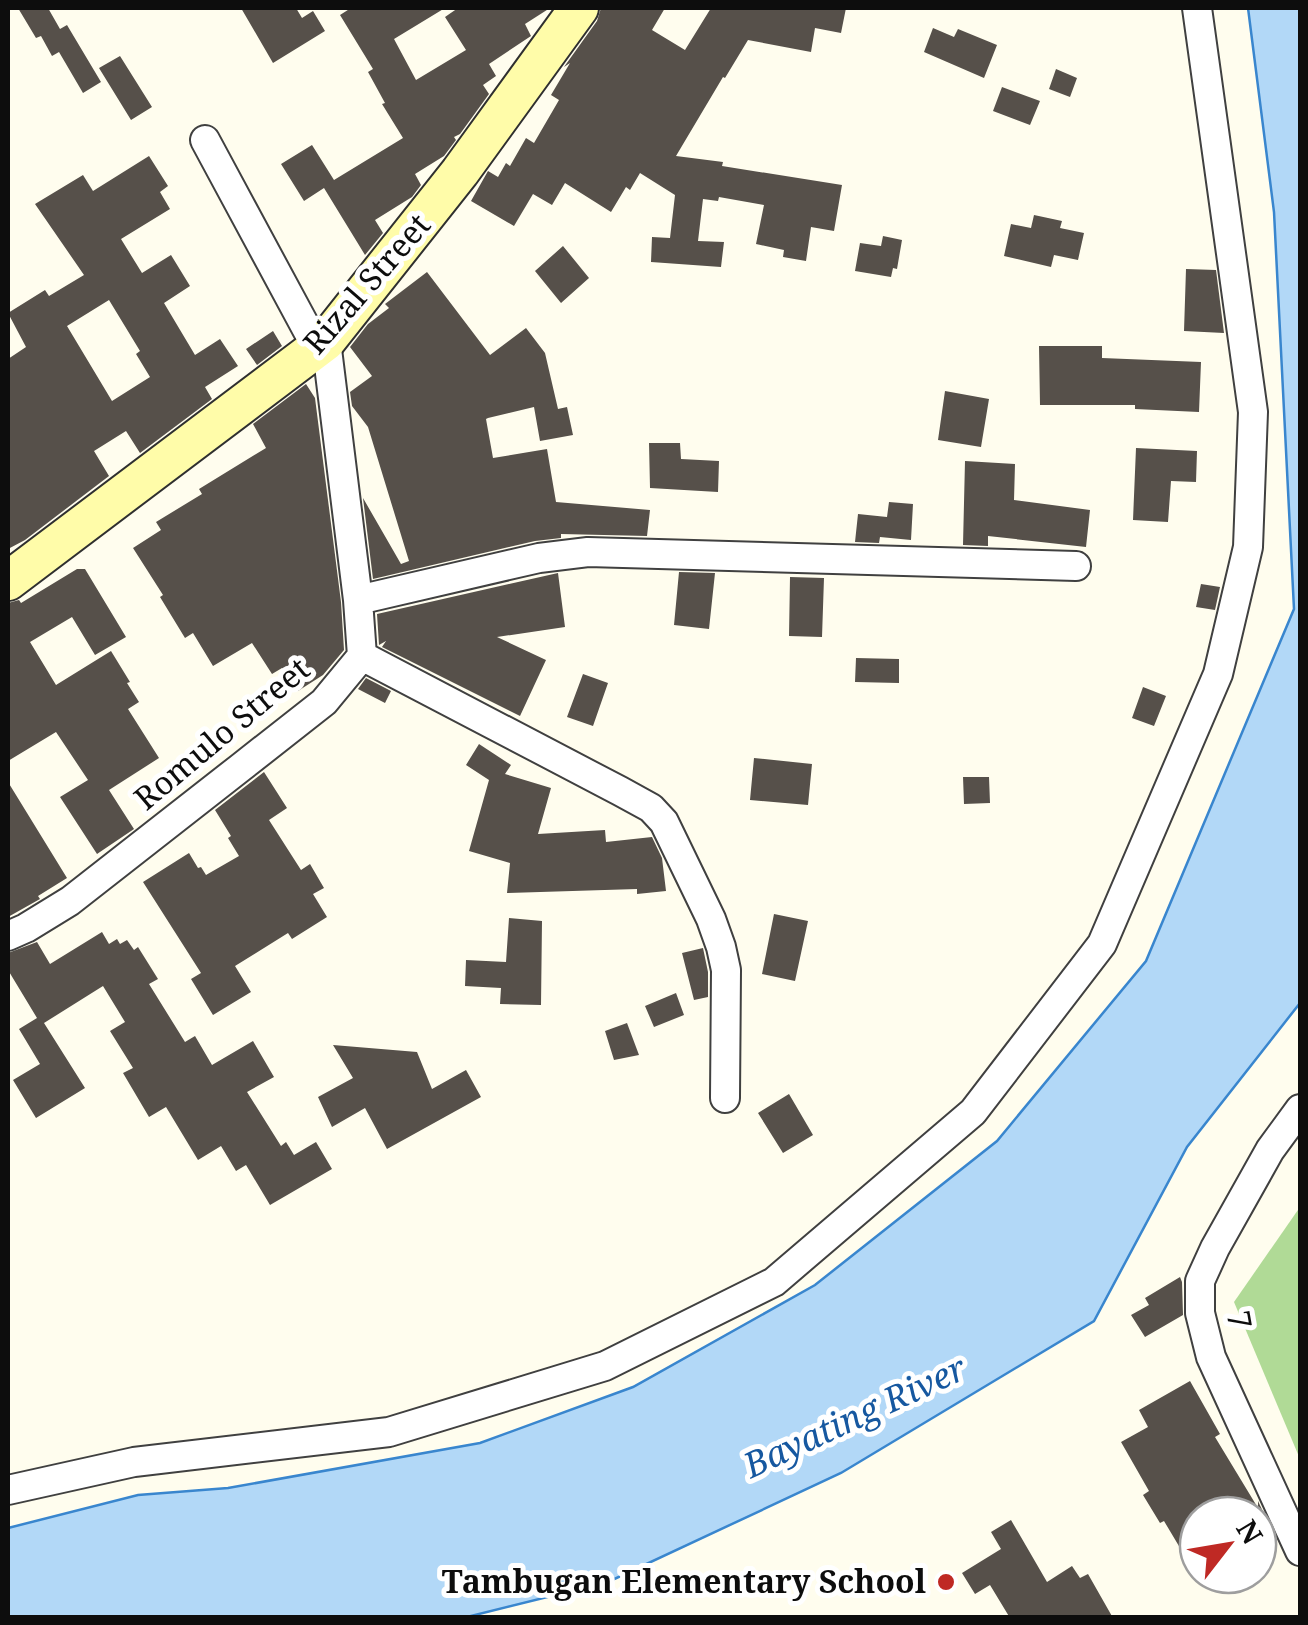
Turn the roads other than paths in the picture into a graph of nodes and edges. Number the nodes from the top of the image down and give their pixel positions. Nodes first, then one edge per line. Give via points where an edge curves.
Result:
1 (578, 8) edge
2 (1197, 8) edge
3 (204, 140) dead end
4 (321, 344) junction
5 (1076, 566) dead end
6 (8, 581) edge
7 (358, 600) junction
8 (362, 656) junction
9 (8, 936) edge
10 (725, 1098) dead end
11 (1300, 1109) edge
12 (8, 1490) edge
13 (1300, 1551) edge

1 - 4 street, Rizal Street via 460,172
2 - 12 street via 1252,412 1248,547 1218,674 1102,944 973,1112 774,1282 605,1366 389,1432 134,1462
3 - 4 street
4 - 6 street, Rizal Street
4 - 7 street
5 - 7 street via 588,552
7 - 8 street
8 - 9 street, Romulo Street via 324,702 70,900
8 - 10 street via 651,808 664,822 724,959
11 - 13 street, 7 via 1270,1150 1200,1281 1211,1357

